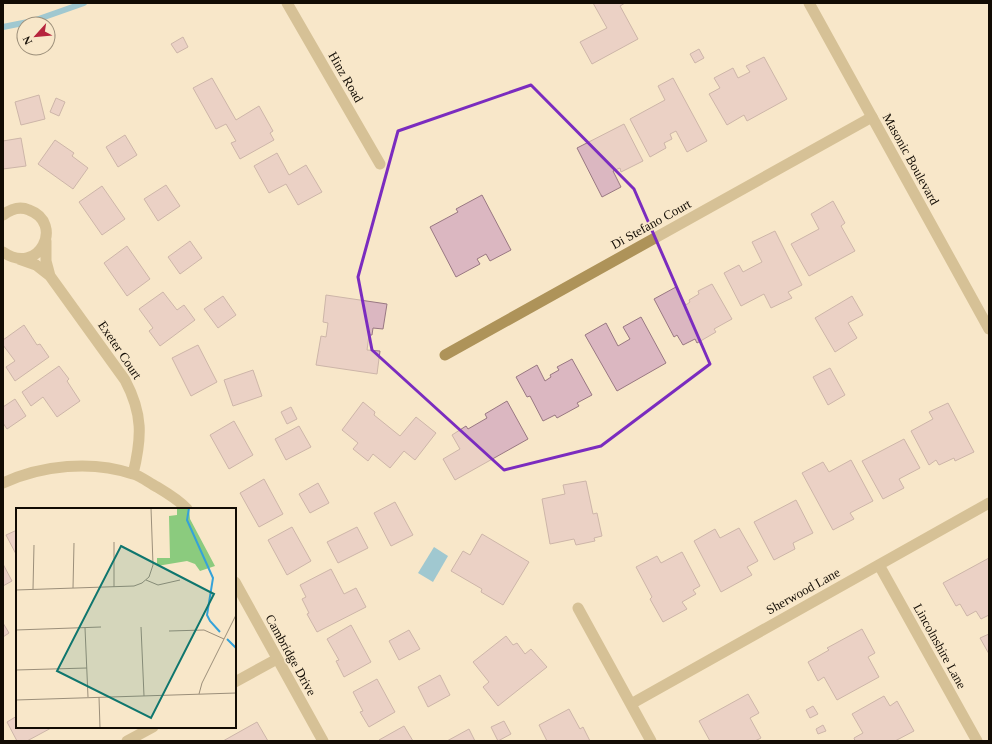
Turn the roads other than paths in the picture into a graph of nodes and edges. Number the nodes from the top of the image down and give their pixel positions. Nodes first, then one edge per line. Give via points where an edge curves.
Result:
1 (287, 3) edge
2 (809, 3) edge
3 (872, 117) junction
4 (380, 164) dead end
5 (3, 215) edge
6 (46, 241) junction
7 (3, 252) edge
8 (19, 259) junction
9 (50, 276) junction
10 (989, 329) edge
11 (445, 355) dead end
12 (133, 474) junction
13 (3, 483) edge
14 (989, 503) edge
15 (186, 508) edge
16 (879, 565) junction
17 (236, 584) edge
18 (578, 608) dead end
19 (278, 659) junction
20 (236, 681) edge
21 (631, 704) junction
22 (151, 728) edge
23 (127, 741) edge
24 (323, 741) edge
25 (651, 741) edge
26 (977, 741) edge

1 - 4 street, Hinz Road
2 - 3 street, Masonic Boulevard
3 - 10 street, Masonic Boulevard
3 - 11 street, Di Stefano Court
5 - 6 street, Exeter Court via 18,208 34,212 44,224
6 - 8 street via 35,255
6 - 9 street, Exeter Court via 46,260
7 - 8 street, Exeter Court
8 - 9 street, Exeter Court via 36,265
9 - 12 street, Exeter Court via 134,396 140,417 141,437
12 - 13 street via 100,468 63,466 32,471
12 - 15 street
14 - 16 street, Sherwood Lane
16 - 21 street, Sherwood Lane
16 - 26 street, Lincolnshire Lane
17 - 19 street, Cambridge Drive
18 - 21 street
19 - 20 street
19 - 24 street, Cambridge Drive
21 - 25 street
22 - 23 street

